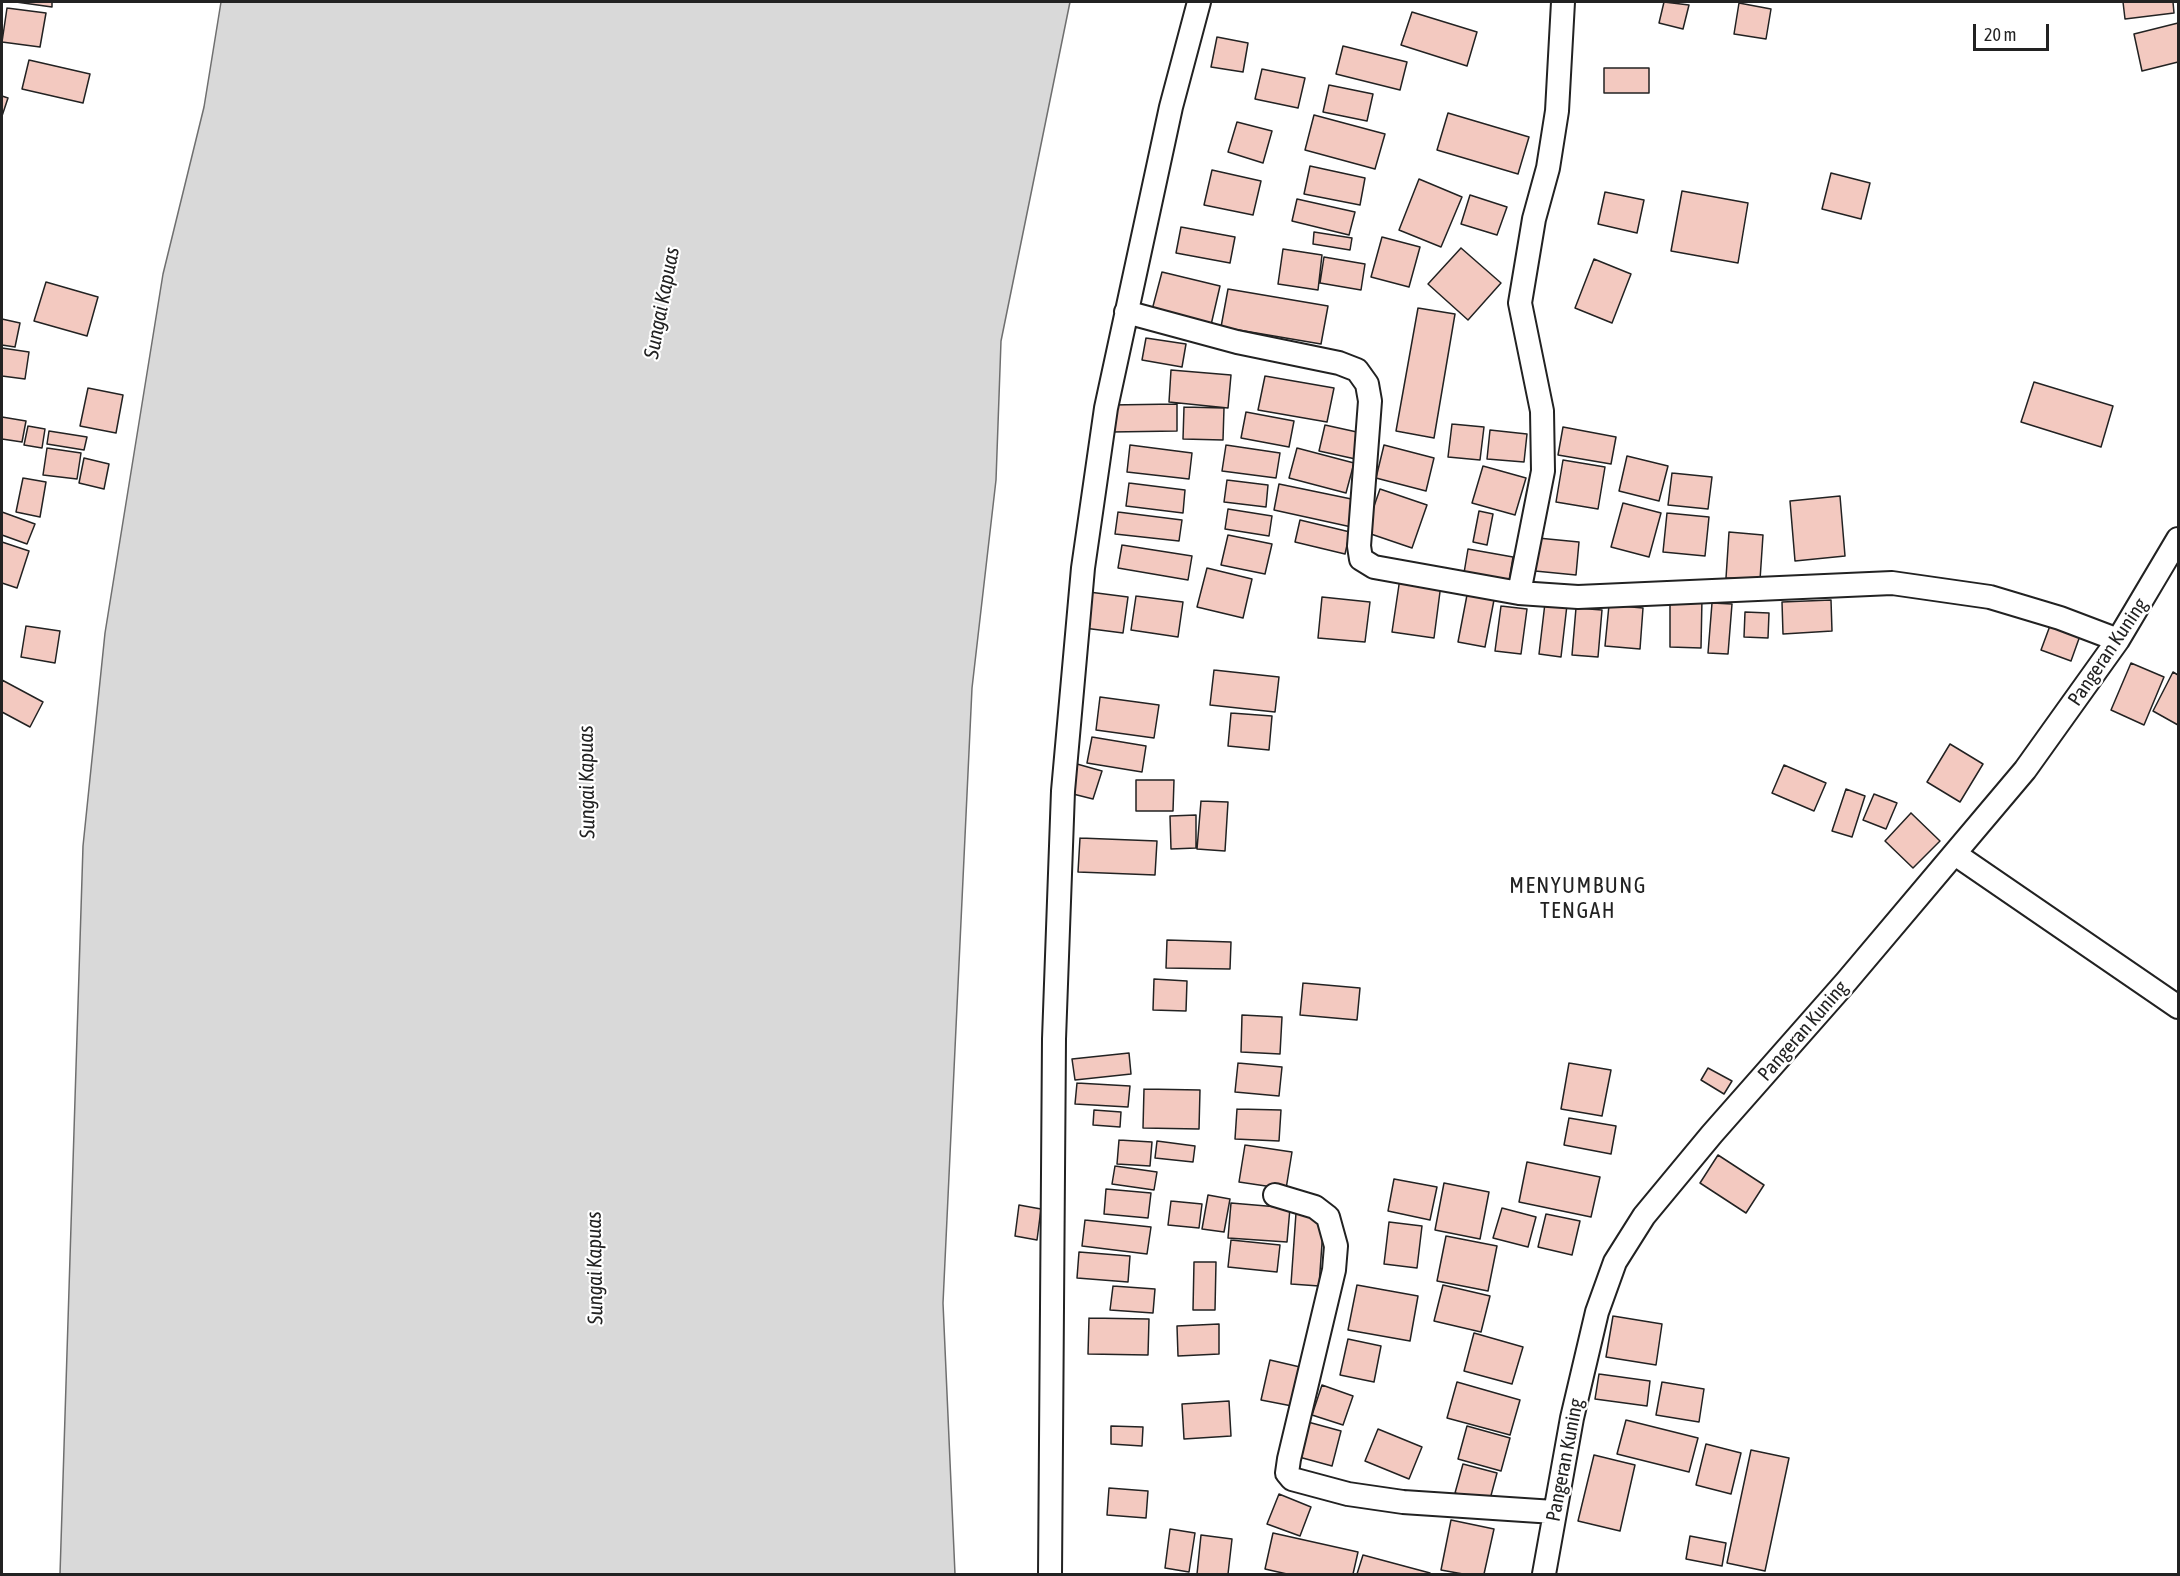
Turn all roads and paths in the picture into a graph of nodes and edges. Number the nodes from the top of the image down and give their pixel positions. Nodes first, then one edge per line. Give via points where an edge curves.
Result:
1 (1199, 2) edge
2 (1563, 2) edge
3 (1126, 312) junction
4 (2178, 539) edge
5 (1519, 593) junction
6 (2118, 640) junction
7 (1955, 854) junction
8 (2178, 1007) edge
9 (1275, 1195) dead end
10 (1554, 1512) junction
11 (1050, 1575) edge
12 (1544, 1575) edge

1 - 3 street via 1171,107
2 - 5 street via 1557,111 1520,303 1542,411 1543,471
3 - 5 street via 1357,370 1367,384 1370,400 1361,559 1389,571
3 - 11 street via 1106,408 1083,568 1063,791 1054,1039
4 - 6 street, Pangeran Kuning
5 - 6 street via 1600,596 1892,583 1990,597
6 - 7 street, Pangeran Kuning via 2025,770
7 - 8 street
7 - 10 street, Pangeran Kuning via 1704,1143 1644,1216 1615,1262 1597,1312
9 - 10 street via 1316,1207 1328,1217 1336,1246 1334,1270 1289,1459 1287,1473 1292,1479 1348,1494 1403,1502
10 - 12 street, Pangeran Kuning

